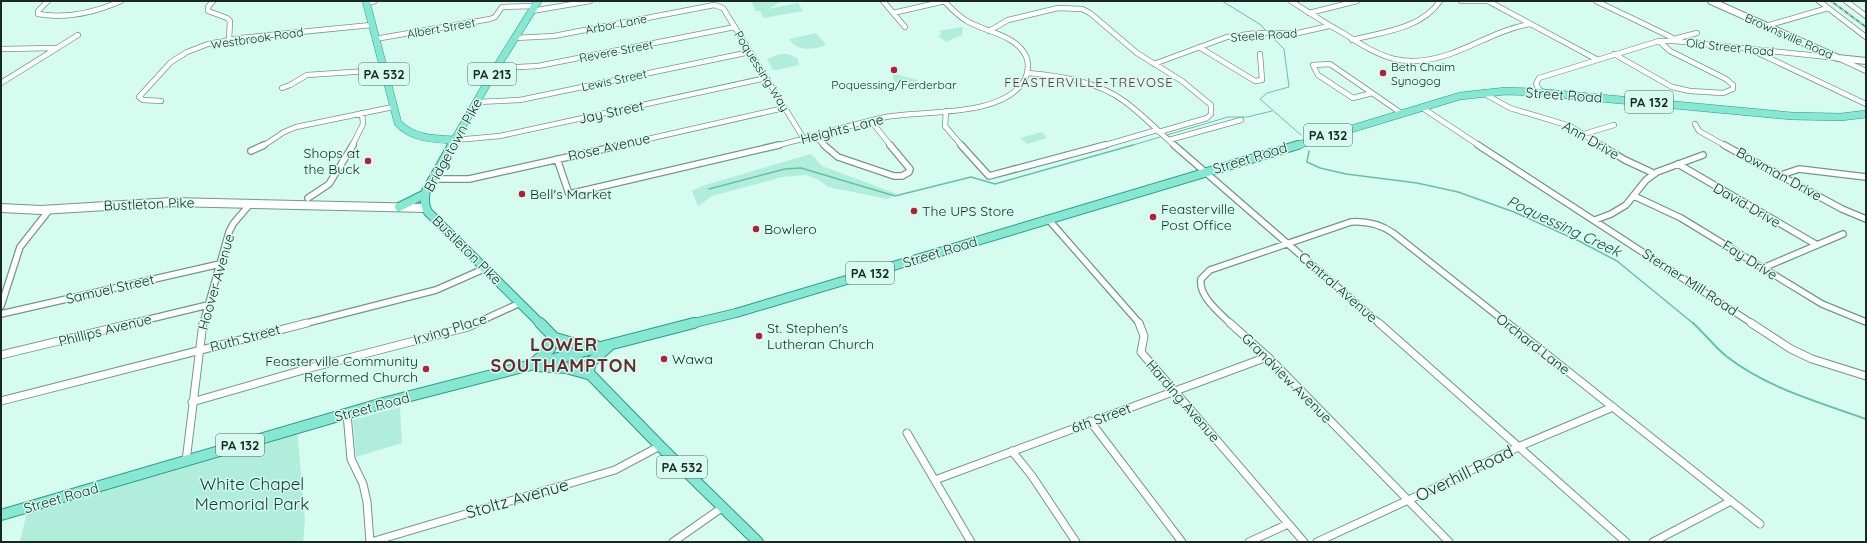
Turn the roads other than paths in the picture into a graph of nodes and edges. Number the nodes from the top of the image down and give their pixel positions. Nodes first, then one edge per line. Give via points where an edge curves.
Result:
1 (48, 1) edge
2 (121, 1) edge
3 (212, 1) edge
4 (375, 1) edge
5 (590, 1) edge
6 (883, 1) edge
7 (945, 1) edge
8 (1291, 1) edge
9 (1355, 1) edge
10 (1440, 1) edge
11 (1461, 1) edge
12 (1489, 1) edge
13 (1599, 1) edge
14 (1712, 1) edge
15 (1818, 1) edge
16 (1846, 1) edge
17 (366, 2) edge
18 (717, 5) joint
19 (535, 6) edge
20 (1828, 8) junction
21 (893, 13) junction
22 (1309, 13) junction
23 (1866, 16) edge
24 (1530, 24) junction
25 (371, 25) junction
26 (1330, 26) junction
27 (1766, 26) junction
28 (735, 27) junction
29 (905, 27) dead end
30 (989, 31) junction
31 (1697, 33) dead end
32 (78, 35) dead end
33 (1866, 37) edge
34 (514, 38) junction
35 (375, 39) junction
36 (229, 40) junction
37 (1352, 40) junction
38 (1674, 40) junction
39 (1659, 41) junction
40 (1199, 47) junction
41 (55, 48) junction
42 (1, 49) edge
43 (1751, 49) junction
44 (750, 52) junction
45 (1260, 54) dead end
46 (1614, 54) junction
47 (1838, 58) junction
48 (1596, 59) junction
49 (1866, 61) edge
50 (1154, 64) junction
51 (496, 68) junction
52 (383, 70) junction
53 (1866, 71) edge
54 (1028, 73) junction
55 (766, 78) junction
56 (1, 83) edge
57 (282, 88) dead end
58 (1541, 92) junction
59 (1372, 93) junction
60 (1483, 93) junction
61 (161, 101) dead end
62 (477, 102) junction
63 (1866, 104) edge
64 (393, 107) junction
65 (1421, 107) junction
66 (784, 108) junction
67 (946, 111) junction
68 (362, 113) junction
69 (1401, 113) junction
70 (1866, 114) edge
71 (1241, 120) dead end
72 (871, 121) junction
73 (287, 123) dead end
74 (1695, 124) dead end
75 (1614, 125) dead end
76 (292, 128) junction
77 (1158, 131) junction
78 (1584, 134) junction
79 (810, 137) junction
80 (804, 139) junction
81 (455, 140) junction
82 (1169, 140) junction
83 (251, 151) dead end
84 (1703, 155) dead end
85 (557, 159) junction
86 (1678, 164) junction
87 (1205, 172) junction
88 (1653, 173) junction
89 (1781, 175) junction
90 (1866, 177) edge
91 (432, 179) junction
92 (425, 194) junction
93 (1634, 196) junction
94 (308, 198) dead end
95 (250, 204) junction
96 (399, 207) junction
97 (1, 208) edge
98 (426, 208) junction
99 (50, 209) junction
100 (1048, 219) junction
101 (1866, 219) edge
102 (1595, 220) junction
103 (1844, 234) dead end
104 (1288, 244) junction
105 (1817, 245) junction
106 (220, 264) junction
107 (486, 268) junction
108 (1763, 268) junction
109 (520, 303) junction
110 (208, 305) junction
111 (1, 306) edge
112 (1, 314) edge
113 (1866, 322) edge
114 (552, 337) junction
115 (613, 344) junction
116 (198, 350) junction
117 (1, 355) edge
118 (570, 355) junction
119 (1267, 357) junction
120 (529, 366) junction
121 (588, 374) junction
122 (1866, 376) edge
123 (1174, 390) junction
124 (1, 401) edge
125 (192, 402) junction
126 (1613, 407) junction
127 (347, 414) junction
128 (1090, 422) junction
129 (907, 433) dead end
130 (660, 446) junction
131 (1518, 447) junction
132 (1012, 451) junction
133 (186, 461) junction
134 (935, 480) junction
135 (1406, 500) junction
136 (1732, 501) junction
137 (723, 507) junction
138 (1, 515) edge
139 (1288, 524) junction
140 (1760, 524) dead end
141 (370, 542) edge
142 (673, 542) edge
143 (758, 542) edge
144 (971, 542) edge
145 (1076, 542) edge
146 (1182, 542) edge
147 (1249, 542) edge
148 (1304, 542) edge
149 (1317, 542) edge
150 (1449, 542) edge
151 (1626, 542) edge
152 (1653, 542) edge

1 - 2 street via 38,14 82,14
3 - 36 street via 208,10 230,21
4 - 17 street
5 - 19 street
6 - 21 street
7 - 21 street
7 - 30 street via 967,21
8 - 22 street
9 - 22 street
10 - 37 street via 1432,13 1418,21
11 - 12 street
12 - 24 street
13 - 38 street
14 - 27 main road, Brownsville Road
15 - 20 street
16 - 23 street
17 - 25 main road, PA 532
18 - 28 street, Poquessing Way via 723,8
18 - 34 street, Arbor Lane via 550,37
19 - 34 main road, Bridgetown Pike / PA 213
19 - 35 street, Albert Street via 502,7 495,17 490,19
20 - 27 street
20 - 33 street
21 - 29 street
22 - 26 street
24 - 37 street via 1499,33 1456,52 1417,63 1401,63 1384,58
24 - 48 street
25 - 35 main road, PA 532
25 - 36 street, Westbrook Road
26 - 37 street
26 - 40 street, Steele Road via 1298,33 1237,35
27 - 47 main road, Brownsville Road
28 - 44 street, Poquessing Way
28 - 51 street, Revere Street via 538,66
30 - 50 street via 1014,19 1058,8 1077,8 1090,13
30 - 54 street via 1018,47 1028,62
31 - 38 street
32 - 41 street
34 - 51 main road, Bridgetown Pike / PA 213
35 - 52 main road, PA 532
36 - 61 street, Westbrook Road via 199,47 176,58 139,97 143,100
38 - 39 street, Old Street Road
38 - 43 street, Old Street Road
39 - 46 street, Old Street Road
39 - 46 street via 1670,51 1726,79 1734,89 1722,93 1672,87
40 - 45 street via 1255,81 1262,80
40 - 50 street, Steele Road
41 - 42 street
41 - 56 street
43 - 47 street, Old Street Road
43 - 63 street
44 - 55 street, Poquessing Way
44 - 62 street, Lewis Street via 520,100
46 - 48 street, Old Street Road
47 - 49 main road, Old Street Road
47 - 53 street, Brownsville Road
48 - 58 street, Old Street Road via 1539,78 1536,84
50 - 77 street via 1182,81 1209,103 1212,111 1203,120
51 - 62 main road, Bridgetown Pike / PA 213
52 - 57 street via 307,75 299,78 293,85
52 - 64 main road, PA 532
54 - 67 street, Heights Lane via 1019,87 1000,100 972,108
54 - 77 street, Central Avenue via 1074,79 1103,89 1124,101
55 - 66 street, Poquessing Way
55 - 81 street, Jay Street via 500,136
58 - 60 main road, Street Road / PA 132
58 - 70 main road, Street Road / PA 132 via 1792,116 1840,117
59 - 59 street via 1330,64 1313,65 1318,75 1353,98
59 - 69 street
60 - 65 main road, Street Road / PA 132 via 1460,96
60 - 78 street, Ann Drive via 1510,108 1556,120
62 - 81 main road, Bridgetown Pike / PA 213
64 - 68 street
64 - 81 main road, PA 532 via 398,123 411,133 425,138
65 - 69 main road, Street Road / PA 132
65 - 102 street, Sterner Mill Road
66 - 80 street, Poquessing Way
66 - 85 street, Rose Avenue
67 - 72 street, Heights Lane via 914,112
67 - 77 street via 945,126 989,176
68 - 76 street
68 - 94 street via 363,124 360,133 329,184
69 - 87 main road, Street Road / PA 132
71 - 82 street
72 - 79 street, Heights Lane
72 - 79 street via 910,169 909,172 902,176 894,176 838,157 819,140
73 - 76 street
74 - 89 street, Bowman Drive via 1699,130
75 - 78 street
76 - 83 street
77 - 82 street, Central Avenue
78 - 88 street, Ann Drive via 1625,160
79 - 80 street, Heights Lane
80 - 85 street, Heights Lane via 569,194
81 - 91 main road, Bridgetown Pike
82 - 87 street, Central Avenue
84 - 86 street
85 - 91 street, Rose Avenue via 469,179
86 - 88 street
86 - 105 street, David Drive
87 - 100 main road, Street Road / PA 132
87 - 104 street, Central Avenue
88 - 93 street
89 - 90 street via 1799,169
89 - 101 street, Bowman Drive via 1842,209
91 - 92 main road, Bridgetown Pike
92 - 96 main road
92 - 98 main road, Bridgetown Pike
93 - 102 street via 1614,212
93 - 108 street, Fay Drive via 1681,218
95 - 96 main road, Bustleton Pike
95 - 99 main road, Bustleton Pike via 150,202
95 - 106 street, Hoover Avenue via 229,232
96 - 98 main road, Bustleton Pike
97 - 99 main road, Bustleton Pike
98 - 107 main road, Bustleton Pike / PA 532
99 - 111 street via 20,248
100 - 115 main road, Street Road / PA 132 via 724,316
100 - 123 street, Harding Avenue via 1140,324 1144,336 1141,352
102 - 122 street, Sterner Mill Road via 1791,349 1812,359
103 - 105 street
104 - 119 street, Grandview Avenue via 1210,270 1200,281 1213,305
104 - 126 street, Orchard Lane via 1354,222 1370,222 1382,226
104 - 131 street, Central Avenue
105 - 108 street
106 - 110 street, Hoover Avenue
106 - 112 street, Samuel Street
107 - 109 main road, Bustleton Pike / PA 532
107 - 116 street, Ruth Street via 436,290
108 - 113 street, Fay Drive via 1822,304
109 - 114 main road, Bustleton Pike / PA 532
109 - 125 street, Irving Place via 468,326
110 - 116 street, Hoover Avenue
110 - 117 street, Phillips Avenue
114 - 115 main road via 581,345
114 - 118 main road, Bustleton Pike / PA 532
114 - 120 main road via 550,350
115 - 118 main road, Street Road / PA 132
115 - 121 main road via 593,360
116 - 124 street, Ruth Street
116 - 125 street, Hoover Avenue
118 - 120 main road, Street Road / PA 132
118 - 121 main road, Bustleton Pike / PA 532
119 - 123 street, 6th Street
119 - 135 street, Grandview Avenue
120 - 121 main road via 556,367
120 - 127 main road, Street Road / PA 132
121 - 130 main road, Bustleton Pike / PA 532
123 - 128 street, 6th Street
123 - 139 street, Harding Avenue
125 - 133 street, Hoover Avenue
126 - 131 street, Overhill Road
126 - 136 street, Orchard Lane
127 - 133 main road, Street Road / PA 132
127 - 141 street via 351,459 363,484 367,502
128 - 132 street, 6th Street
128 - 146 street
129 - 134 street
130 - 137 main road, Bustleton Pike / PA 532
130 - 141 street, Stoltz Avenue via 616,470
131 - 135 street, Overhill Road
131 - 151 street, Central Avenue
132 - 134 street, 6th Street
132 - 145 street
133 - 138 main road, Street Road / PA 132
134 - 144 street
135 - 149 street, Overhill Road
135 - 150 street, Grandview Avenue
136 - 140 street, Orchard Lane
136 - 152 street
137 - 142 street
137 - 143 main road, Bustleton Pike / PA 532
139 - 147 street
139 - 148 street, Harding Avenue

